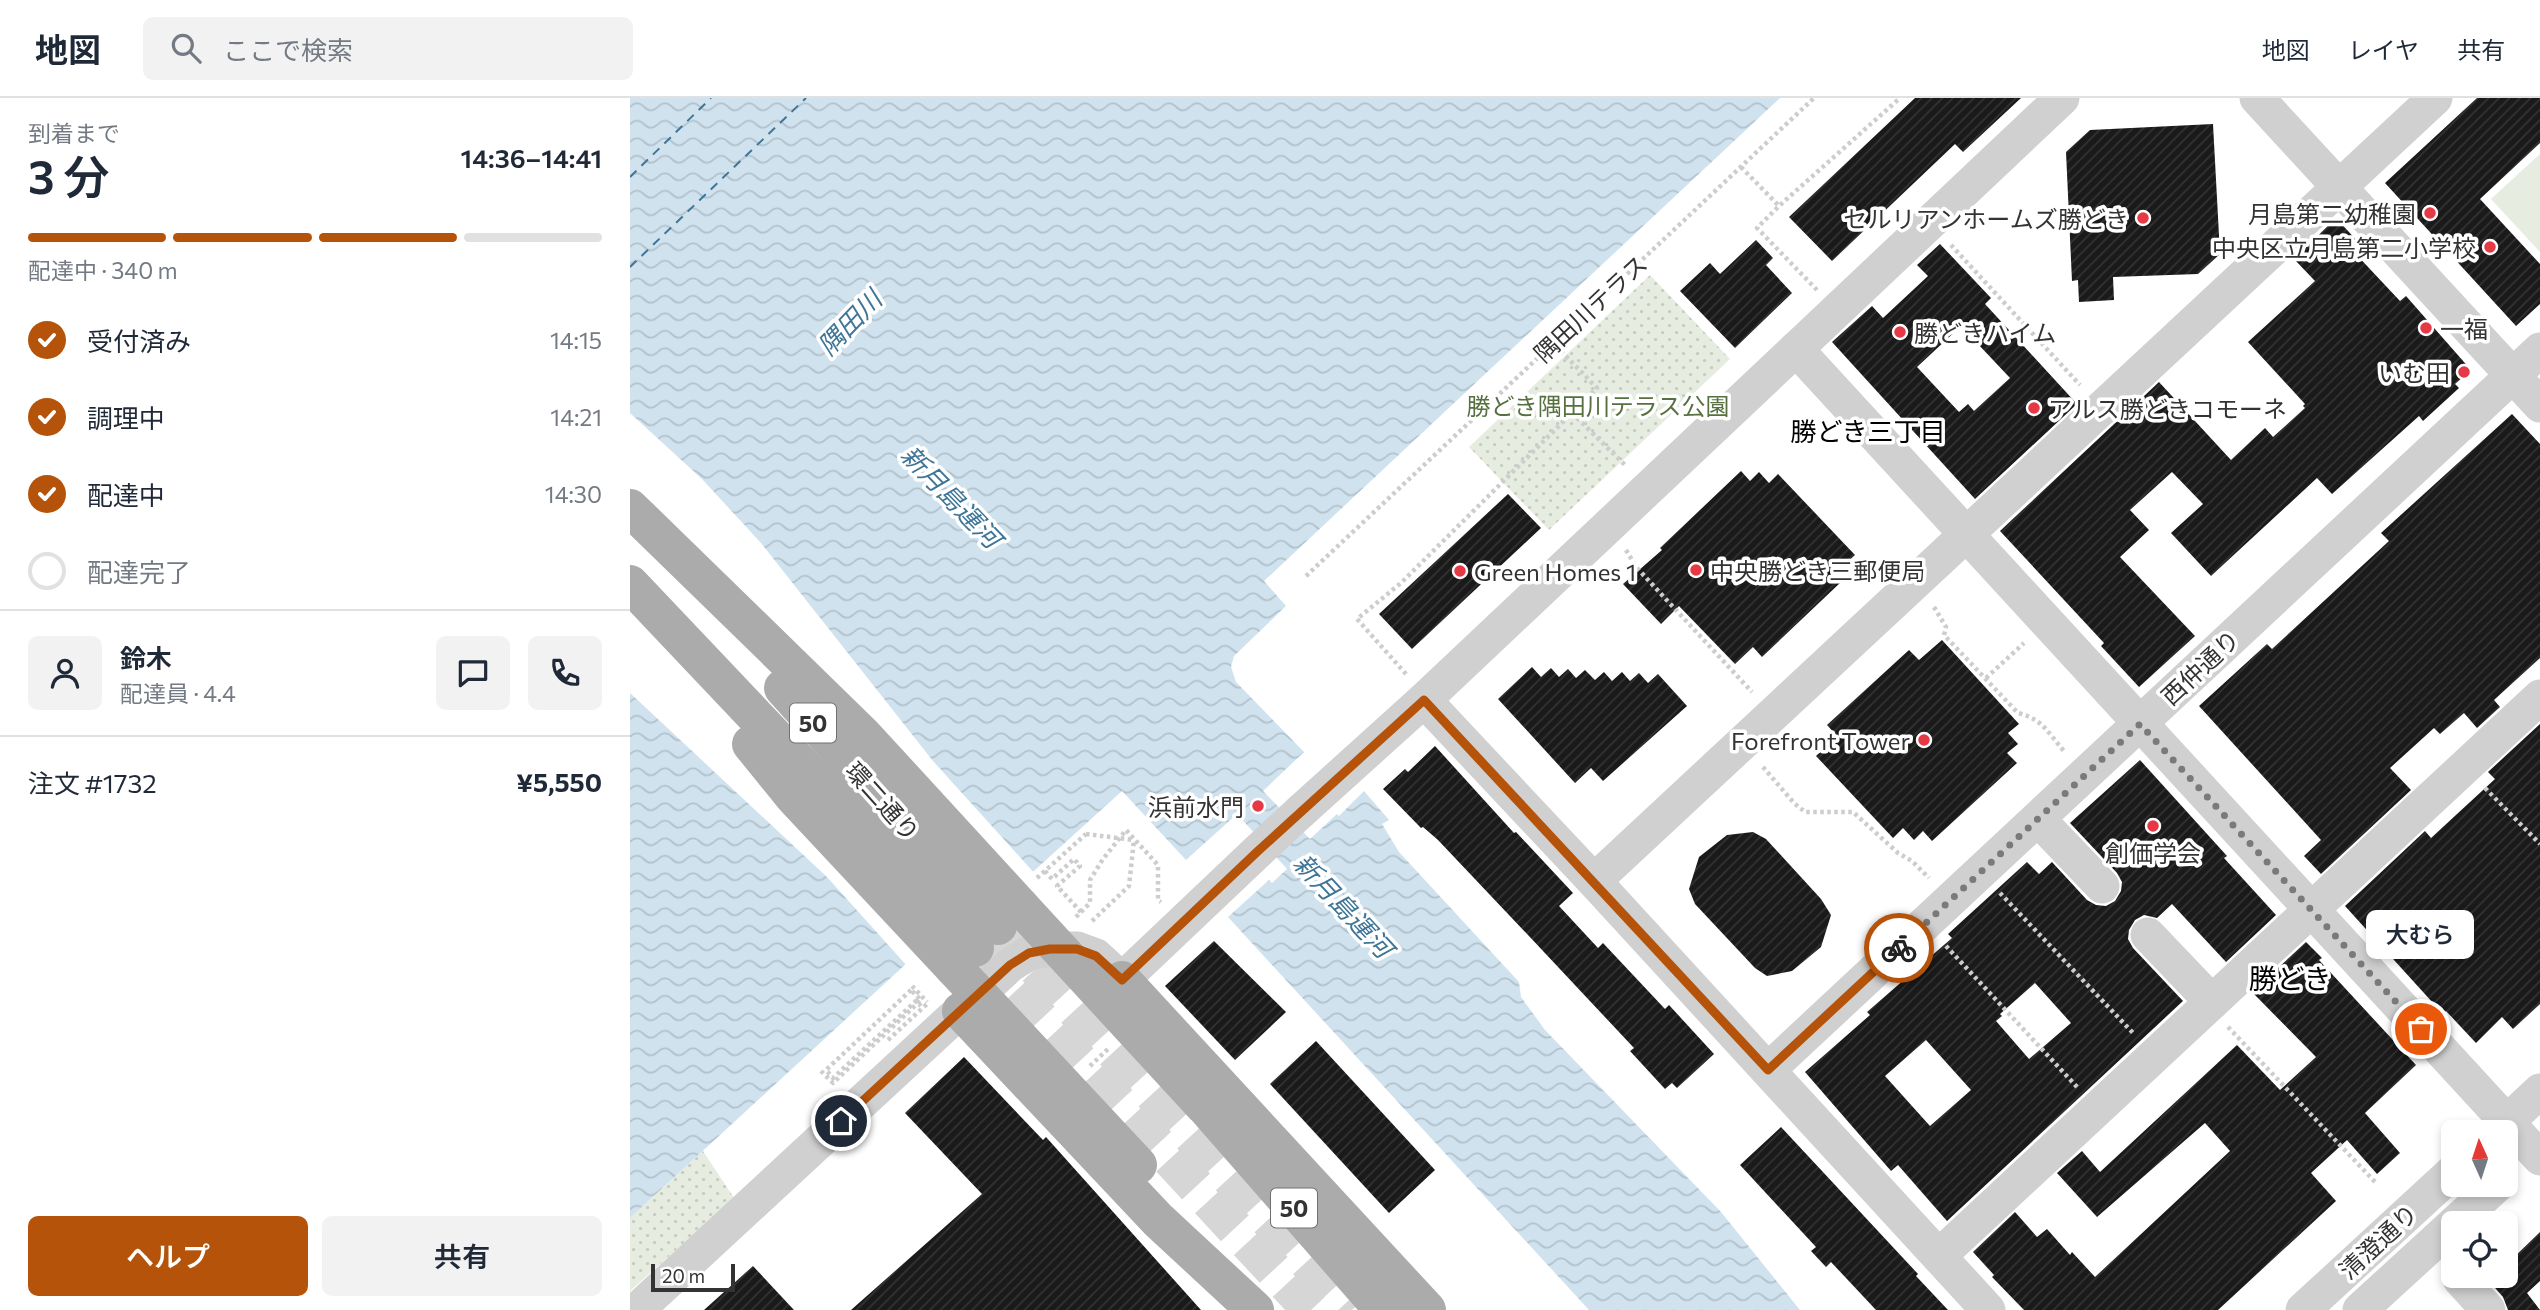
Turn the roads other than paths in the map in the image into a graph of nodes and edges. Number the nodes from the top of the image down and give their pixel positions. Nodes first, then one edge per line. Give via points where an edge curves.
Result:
1 (2062, 98) edge
2 (2257, 98) edge
3 (2435, 98) edge
4 (2340, 187) junction
5 (1796, 349) junction
6 (2540, 350) edge
7 (2513, 375) junction
8 (2540, 405) edge
9 (630, 508) edge
10 (630, 517) edge
11 (1966, 535) junction
12 (630, 584) edge
13 (630, 599) edge
14 (1415, 687) junction
15 (2540, 697) edge
16 (2140, 724) junction
17 (2038, 819) junction
18 (1594, 881) junction
19 (2102, 886) dead end
20 (2311, 910) junction
21 (2148, 935) dead end
22 (1122, 980) junction
23 (2210, 1004) junction
24 (961, 1011) junction
25 (1768, 1070) junction
26 (2540, 1091) edge
27 (2495, 1120) edge
28 (2509, 1120) edge
29 (2518, 1138) edge
30 (2538, 1151) edge
31 (2518, 1167) edge
32 (2441, 1183) edge
33 (2484, 1197) edge
34 (2468, 1211) edge
35 (2441, 1237) edge
36 (1939, 1256) junction
37 (2468, 1288) edge
38 (2375, 1305) edge
39 (637, 1310) edge
40 (1255, 1310) edge
41 (1278, 1310) edge
42 (1383, 1310) edge
43 (1427, 1310) edge
44 (1988, 1310) edge
45 (2303, 1310) edge
46 (2488, 1310) edge

1 - 5 street
2 - 4 street
3 - 4 street
4 - 7 street
4 - 11 street
5 - 11 street
5 - 14 street
6 - 7 street, 西仲通り
7 - 8 street
7 - 16 street, 西仲通り
9 - 42 main road, 50, bridge via 863,735 1204,1106
10 - 12 main road, 環二通り / 50 via 896,816 987,937
11 - 16 street
11 - 18 street
13 - 41 main road, 50, bridge via 794,797
14 - 18 street
14 - 22 street, bridge via 1300,812
15 - 20 street
16 - 17 street, 西仲通り
16 - 20 street
17 - 19 street
17 - 25 street, 西仲通り
18 - 25 street
20 - 23 street
20 - 27 street
21 - 23 street
22 - 24 street via 1096,956 1077,949 1029,953
22 - 43 main road
23 - 36 street
24 - 39 street
24 - 40 main road via 1158,1220
25 - 36 street
26 - 28 street
29 - 30 street
30 - 31 street
32 - 45 street, 清澄通り
33 - 34 street, 清澄通り
35 - 38 street, 清澄通り
36 - 44 street
37 - 46 street

